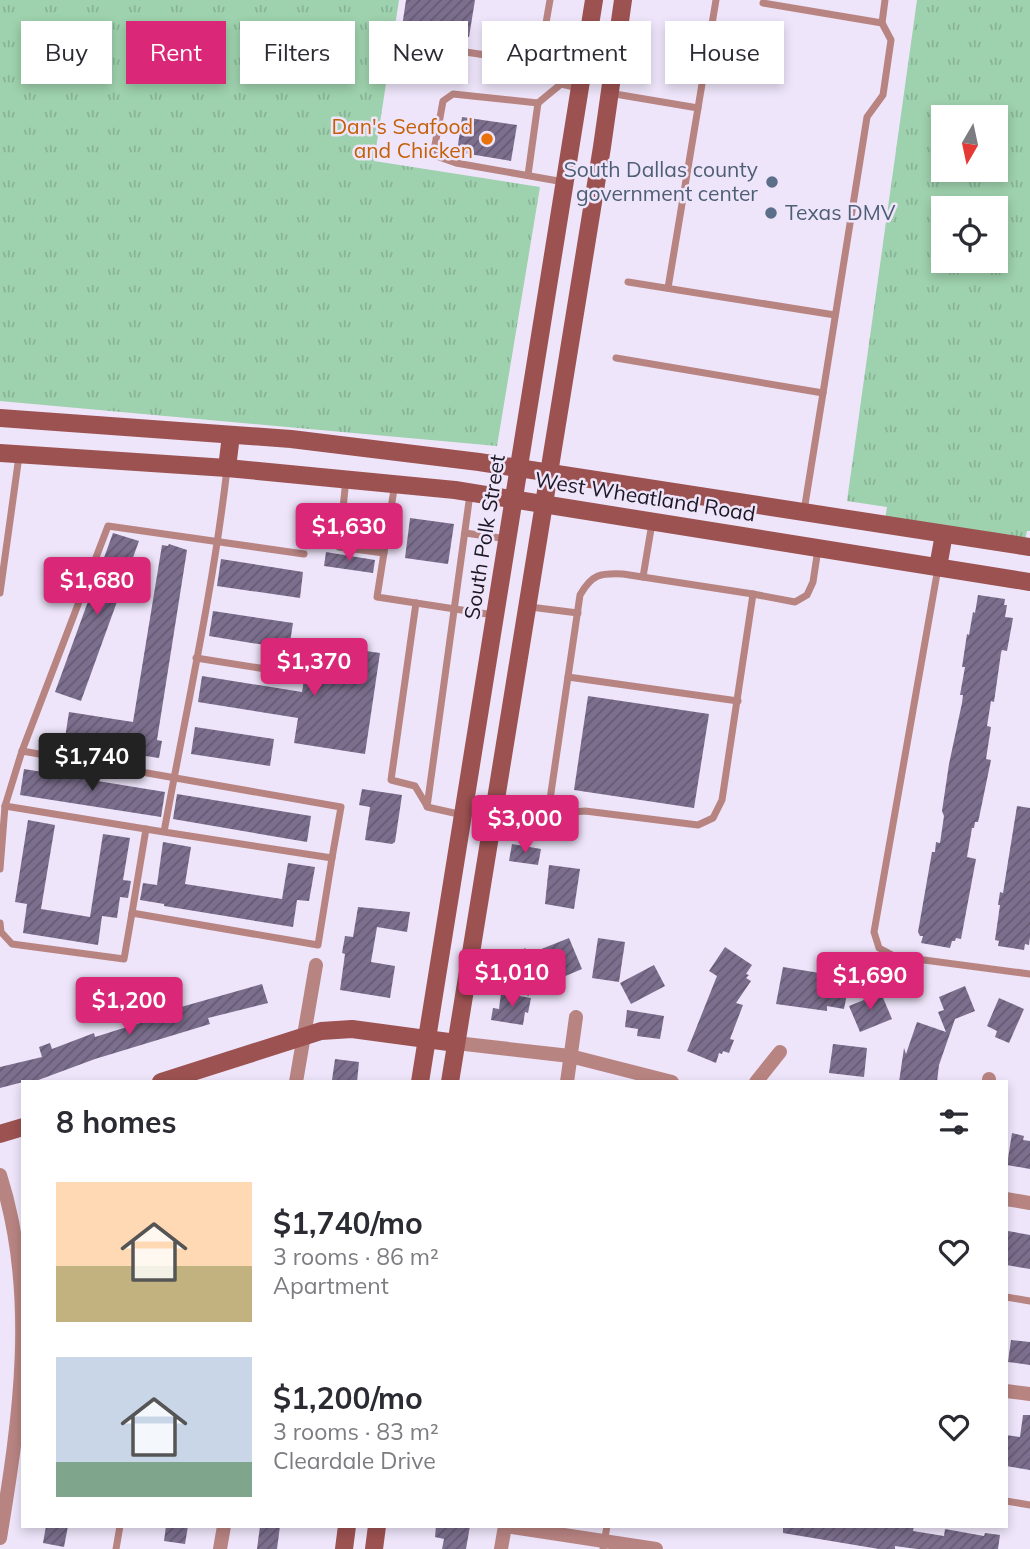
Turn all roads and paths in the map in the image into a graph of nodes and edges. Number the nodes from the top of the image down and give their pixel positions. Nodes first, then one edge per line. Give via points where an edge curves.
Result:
1 (550, 0) edge
2 (594, 0) edge
3 (623, 0) edge
4 (716, 0) edge
5 (886, 0) edge
6 (763, 3) dead end
7 (546, 21) edge
8 (882, 23) junction
9 (561, 84) joint
10 (580, 88) junction
11 (609, 93) junction
12 (538, 103) junction
13 (698, 108) junction
14 (528, 175) junction
15 (565, 182) junction
16 (628, 282) dead end
17 (668, 288) junction
18 (835, 315) junction
19 (616, 358) dead end
20 (823, 393) junction
21 (0, 418) edge
22 (231, 435) junction
23 (0, 453) edge
24 (19, 456) junction
25 (227, 468) junction
26 (520, 468) junction
27 (549, 472) junction
28 (346, 478) junction
29 (395, 483) junction
30 (471, 493) junction
31 (515, 500) junction
32 (544, 505) junction
33 (343, 506) junction
34 (390, 511) junction
35 (804, 512) junction
36 (652, 522) junction
37 (466, 533) junction
38 (944, 534) junction
39 (508, 540) junction
40 (218, 542) junction
41 (1030, 547) edge
42 (818, 548) junction
43 (384, 552) junction
44 (304, 554) dead end
45 (938, 567) junction
46 (643, 577) junction
47 (1030, 582) edge
48 (0, 593) edge
49 (752, 594) junction
50 (416, 603) junction
51 (527, 607) junction
52 (456, 609) junction
53 (578, 613) junction
54 (496, 615) junction
55 (196, 658) junction
56 (291, 673) dead end
57 (568, 677) junction
58 (738, 701) junction
59 (22, 751) junction
60 (174, 778) junction
61 (5, 806) junction
62 (427, 807) junction
63 (548, 813) junction
64 (463, 815) junction
65 (492, 819) junction
66 (146, 829) junction
67 (164, 832) junction
68 (332, 858) junction
69 (0, 869) edge
70 (132, 913) junction
71 (0, 923) edge
72 (316, 965) dead end
73 (1030, 974) edge
74 (576, 1017) dead end
75 (304, 1035) junction
76 (427, 1038) junction
77 (456, 1043) junction
78 (780, 1052) dead end
79 (570, 1056) junction
80 (167, 1080) edge
81 (296, 1080) edge
82 (420, 1080) edge
83 (450, 1080) edge
84 (567, 1080) edge
85 (664, 1080) edge
86 (758, 1080) edge
87 (21, 1128) edge
88 (0, 1134) edge
89 (0, 1175) edge
90 (1008, 1199) edge
91 (1030, 1203) edge
92 (19, 1237) edge
93 (21, 1274) edge
94 (1008, 1297) edge
95 (1030, 1301) edge
96 (21, 1384) edge
97 (1008, 1391) edge
98 (1030, 1394) edge
99 (1008, 1501) edge
100 (1030, 1505) edge
101 (120, 1528) edge
102 (224, 1528) edge
103 (347, 1528) edge
104 (377, 1528) edge
105 (505, 1528) edge
106 (515, 1528) edge
107 (0, 1538) edge
108 (604, 1545) edge
109 (116, 1549) edge
110 (220, 1549) edge
111 (344, 1549) edge
112 (374, 1549) edge
113 (501, 1549) edge
114 (656, 1549) edge

1 - 7 lane
2 - 10 main road, South Polk Street
3 - 11 main road
4 - 13 lane
5 - 8 lane
6 - 8 lane
8 - 18 lane via 891,40 883,95 867,117
9 - 10 lane
9 - 12 lane
10 - 11 main road
10 - 15 main road, South Polk Street
11 - 13 lane
11 - 27 main road
12 - 14 lane
12 - 14 lane via 453,94 443,101 435,145 439,157 456,163
13 - 17 lane
14 - 15 lane
15 - 26 main road, South Polk Street
16 - 17 lane
17 - 18 lane
18 - 20 lane
19 - 20 lane
20 - 35 lane
21 - 22 main road, West Wheatland Road
22 - 25 main road
22 - 26 main road, West Wheatland Road
23 - 24 main road, West Wheatland Road
24 - 25 main road, West Wheatland Road
24 - 48 lane
25 - 28 main road, West Wheatland Road
25 - 40 lane
26 - 27 main road, West Wheatland Road
26 - 31 main road, South Polk Street
27 - 32 main road
27 - 35 main road, West Wheatland Road
28 - 29 main road, West Wheatland Road
28 - 33 lane
29 - 30 main road, West Wheatland Road
29 - 34 lane
30 - 31 main road, West Wheatland Road
30 - 37 lane
31 - 32 main road, West Wheatland Road
31 - 39 main road, South Polk Street
32 - 36 main road, West Wheatland Road
32 - 51 main road
33 - 34 lane
33 - 43 lane via 339,547
34 - 43 lane
35 - 38 main road, West Wheatland Road
36 - 42 main road, West Wheatland Road
36 - 46 lane
37 - 39 lane
37 - 52 lane
38 - 41 main road, West Wheatland Road
38 - 45 main road
39 - 54 main road, South Polk Street
40 - 44 lane
40 - 55 lane
40 - 59 lane via 108,526
42 - 45 main road, West Wheatland Road
42 - 49 lane via 807,595 795,601
43 - 50 lane via 377,597
45 - 47 main road, West Wheatland Road
45 - 73 lane via 874,932 879,948 894,956
46 - 49 lane
46 - 53 lane via 604,573 588,581
49 - 58 lane
50 - 52 lane
50 - 62 lane via 391,780 415,786
51 - 53 lane
51 - 65 main road
52 - 54 lane
52 - 62 lane
53 - 57 lane
54 - 64 main road, South Polk Street
55 - 56 lane
55 - 60 lane
57 - 58 lane
57 - 63 lane
58 - 63 lane via 722,800 713,818 698,825 584,811
59 - 60 lane
59 - 61 lane
60 - 67 lane
60 - 68 lane via 341,807
61 - 66 lane
61 - 69 lane
62 - 64 lane
63 - 65 lane
64 - 65 main road
64 - 76 main road, South Polk Street
65 - 77 main road
66 - 67 lane
66 - 70 lane
67 - 68 lane
68 - 70 lane via 318,945
70 - 71 lane via 124,958 12,944 1,932
72 - 75 street
74 - 79 street
75 - 76 main road via 352,1029
75 - 80 main road
75 - 81 street
76 - 77 main road
76 - 82 main road, South Polk Street
77 - 79 street
77 - 83 main road
78 - 86 street
79 - 84 street
79 - 85 street
87 - 88 main road
89 - 92 street
90 - 91 street
92 - 93 street
94 - 95 lane
96 - 107 street
97 - 98 street
99 - 100 lane
101 - 109 lane
102 - 110 street
103 - 111 main road
104 - 112 main road
105 - 113 street
106 - 108 street
108 - 114 street

